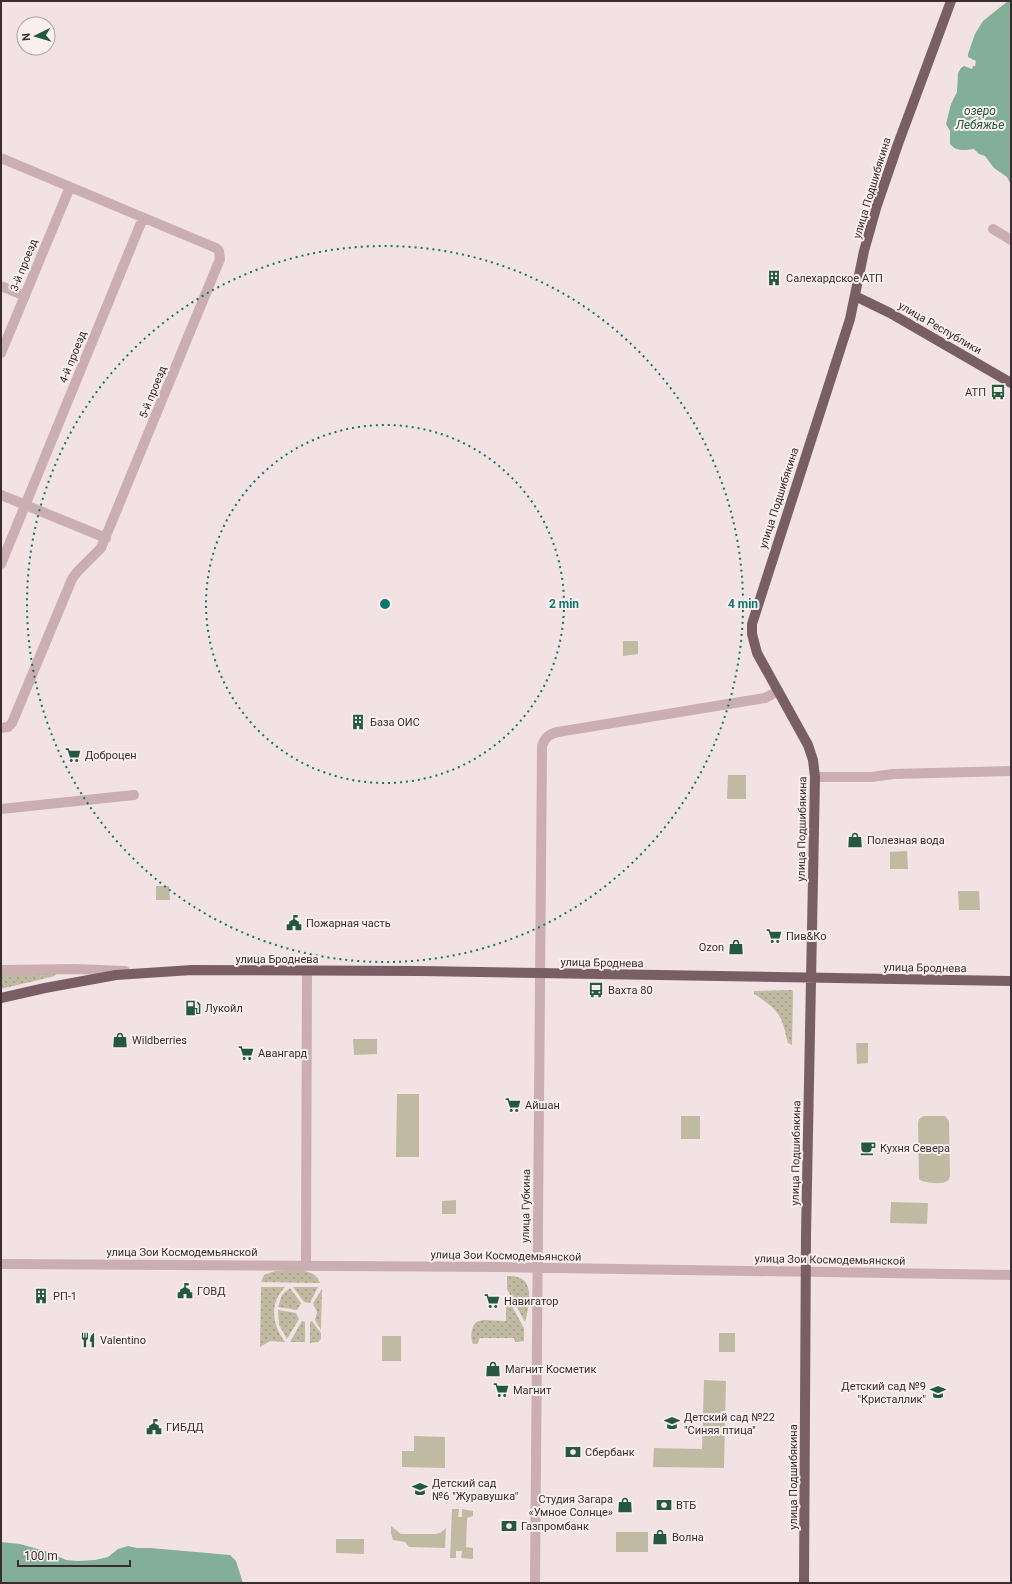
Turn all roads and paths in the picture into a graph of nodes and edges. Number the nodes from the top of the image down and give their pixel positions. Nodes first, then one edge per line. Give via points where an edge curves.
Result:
1 (951, 1) edge
2 (1, 158) edge
3 (70, 187) junction
4 (144, 218) junction
5 (993, 229) dead end
6 (1011, 240) edge
7 (1, 286) edge
8 (25, 296) junction
9 (855, 296) junction
10 (1, 353) edge
11 (1011, 383) edge
12 (1, 494) edge
13 (25, 504) junction
14 (106, 538) junction
15 (1, 564) edge
16 (778, 692) junction
17 (1, 728) edge
18 (1011, 771) edge
19 (815, 777) junction
20 (134, 795) dead end
21 (1, 809) edge
22 (1, 970) edge
23 (307, 971) junction
24 (151, 972) junction
25 (540, 974) junction
26 (811, 978) junction
27 (1011, 981) edge
28 (1, 998) edge
29 (1, 1264) edge
30 (306, 1265) junction
31 (537, 1268) junction
32 (806, 1272) junction
33 (1011, 1275) edge
34 (535, 1583) edge
35 (804, 1583) edge

1 - 9 main road, улица Подшибякина via 879,197
2 - 3 street
3 - 4 street
3 - 8 street, 3-й проезд
4 - 13 street, 4-й проезд
4 - 14 street, 5-й проезд via 216,248 220,258
5 - 6 street
7 - 8 street
8 - 10 street, 3-й проезд
9 - 11 main road, улица Республики via 890,313
9 - 16 main road, улица Подшибякина via 848,326 752,624 757,653
12 - 13 street
13 - 14 street
13 - 15 street, 4-й проезд
14 - 17 street, 5-й проезд via 98,553 72,579 12,723
16 - 19 main road, улица Подшибякина via 808,744
16 - 25 street, улица Губкина via 765,698 558,732 547,736 541,754
18 - 19 street
19 - 26 main road, улица Подшибякина
20 - 21 street
22 - 24 street
23 - 24 main road, улица Броднева
23 - 25 main road, улица Броднева
23 - 30 street
24 - 28 main road, улица Броднева via 72,982
25 - 26 main road, улица Броднева
25 - 31 street, улица Губкина
26 - 27 main road, улица Броднева
26 - 32 main road, улица Подшибякина
29 - 30 street, улица Зои Космодемьянской
30 - 31 street, улица Зои Космодемьянской
31 - 32 street, улица Зои Космодемьянской
31 - 34 street, улица Губкина
32 - 33 street, улица Зои Космодемьянской
32 - 35 main road, улица Подшибякина

